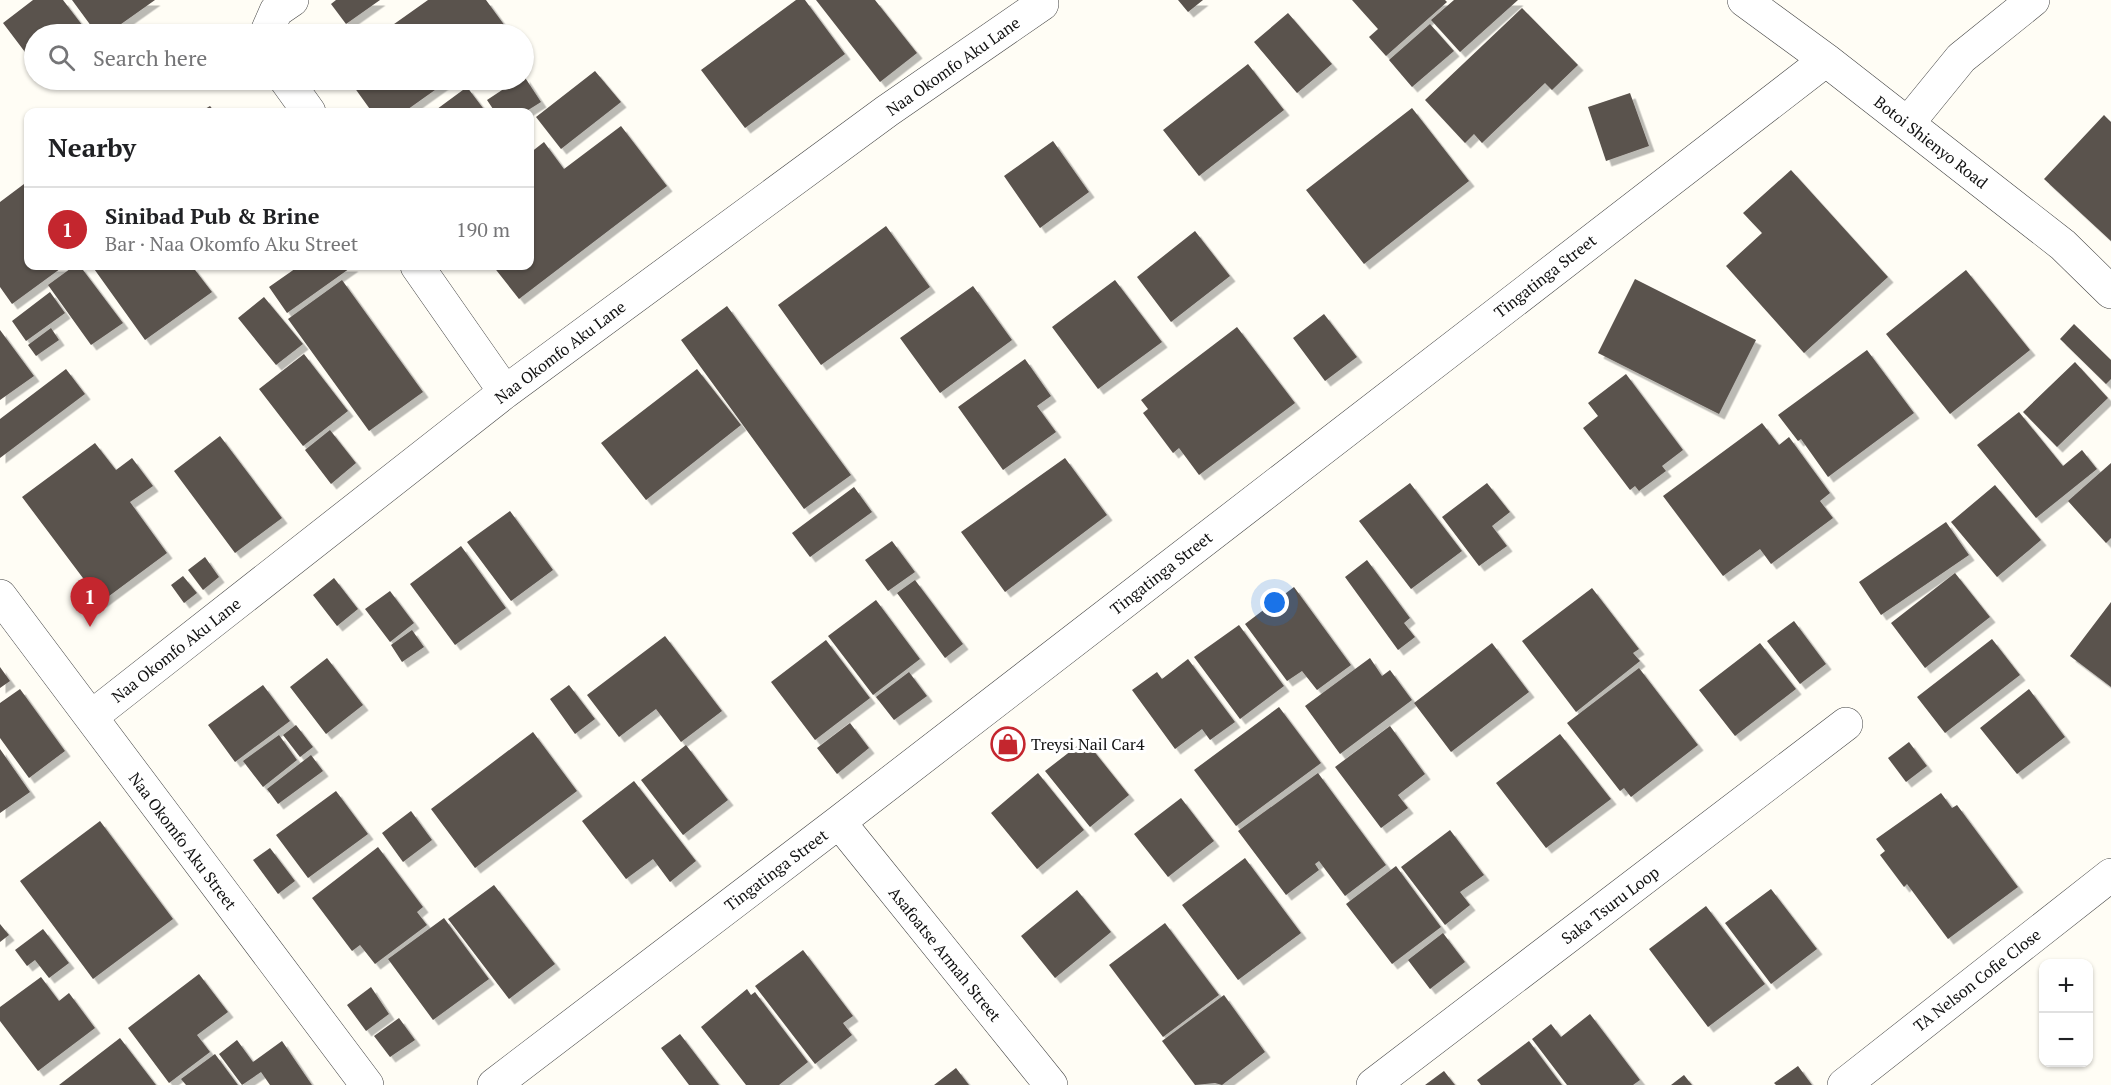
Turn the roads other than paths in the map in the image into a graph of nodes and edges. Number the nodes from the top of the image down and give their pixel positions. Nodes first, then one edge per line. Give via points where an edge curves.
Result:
1 (292, 0) edge
2 (1744, 0) edge
3 (2033, 0) edge
4 (1042, 4) dead end
5 (270, 24) edge
6 (1826, 60) junction
7 (293, 90) edge
8 (306, 108) edge
9 (1908, 123) junction
10 (420, 270) edge
11 (2111, 292) edge
12 (505, 392) junction
13 (0, 596) edge
14 (91, 717) junction
15 (1846, 724) dead end
16 (839, 822) junction
17 (2111, 875) edge
18 (368, 1085) edge
19 (494, 1085) edge
20 (1051, 1085) edge
21 (1373, 1085) edge
22 (1844, 1085) edge

1 - 5 street via 276,11
2 - 6 street, Botoi Shienyo Road
3 - 9 street via 1960,58
4 - 12 street, Naa Okomfo Aku Lane via 887,111
6 - 9 street, Botoi Shienyo Road
6 - 16 street, Tingatinga Street
7 - 8 street
9 - 11 street, Botoi Shienyo Road via 2063,245
10 - 12 street
12 - 14 street, Naa Okomfo Aku Lane
13 - 14 street, Naa Okomfo Aku Street
14 - 18 street, Naa Okomfo Aku Street
15 - 21 street, Saka Tsuru Loop
16 - 19 street, Tingatinga Street
16 - 20 street, Asafoatse Armah Street
17 - 22 street, TA Nelson Cofie Close

